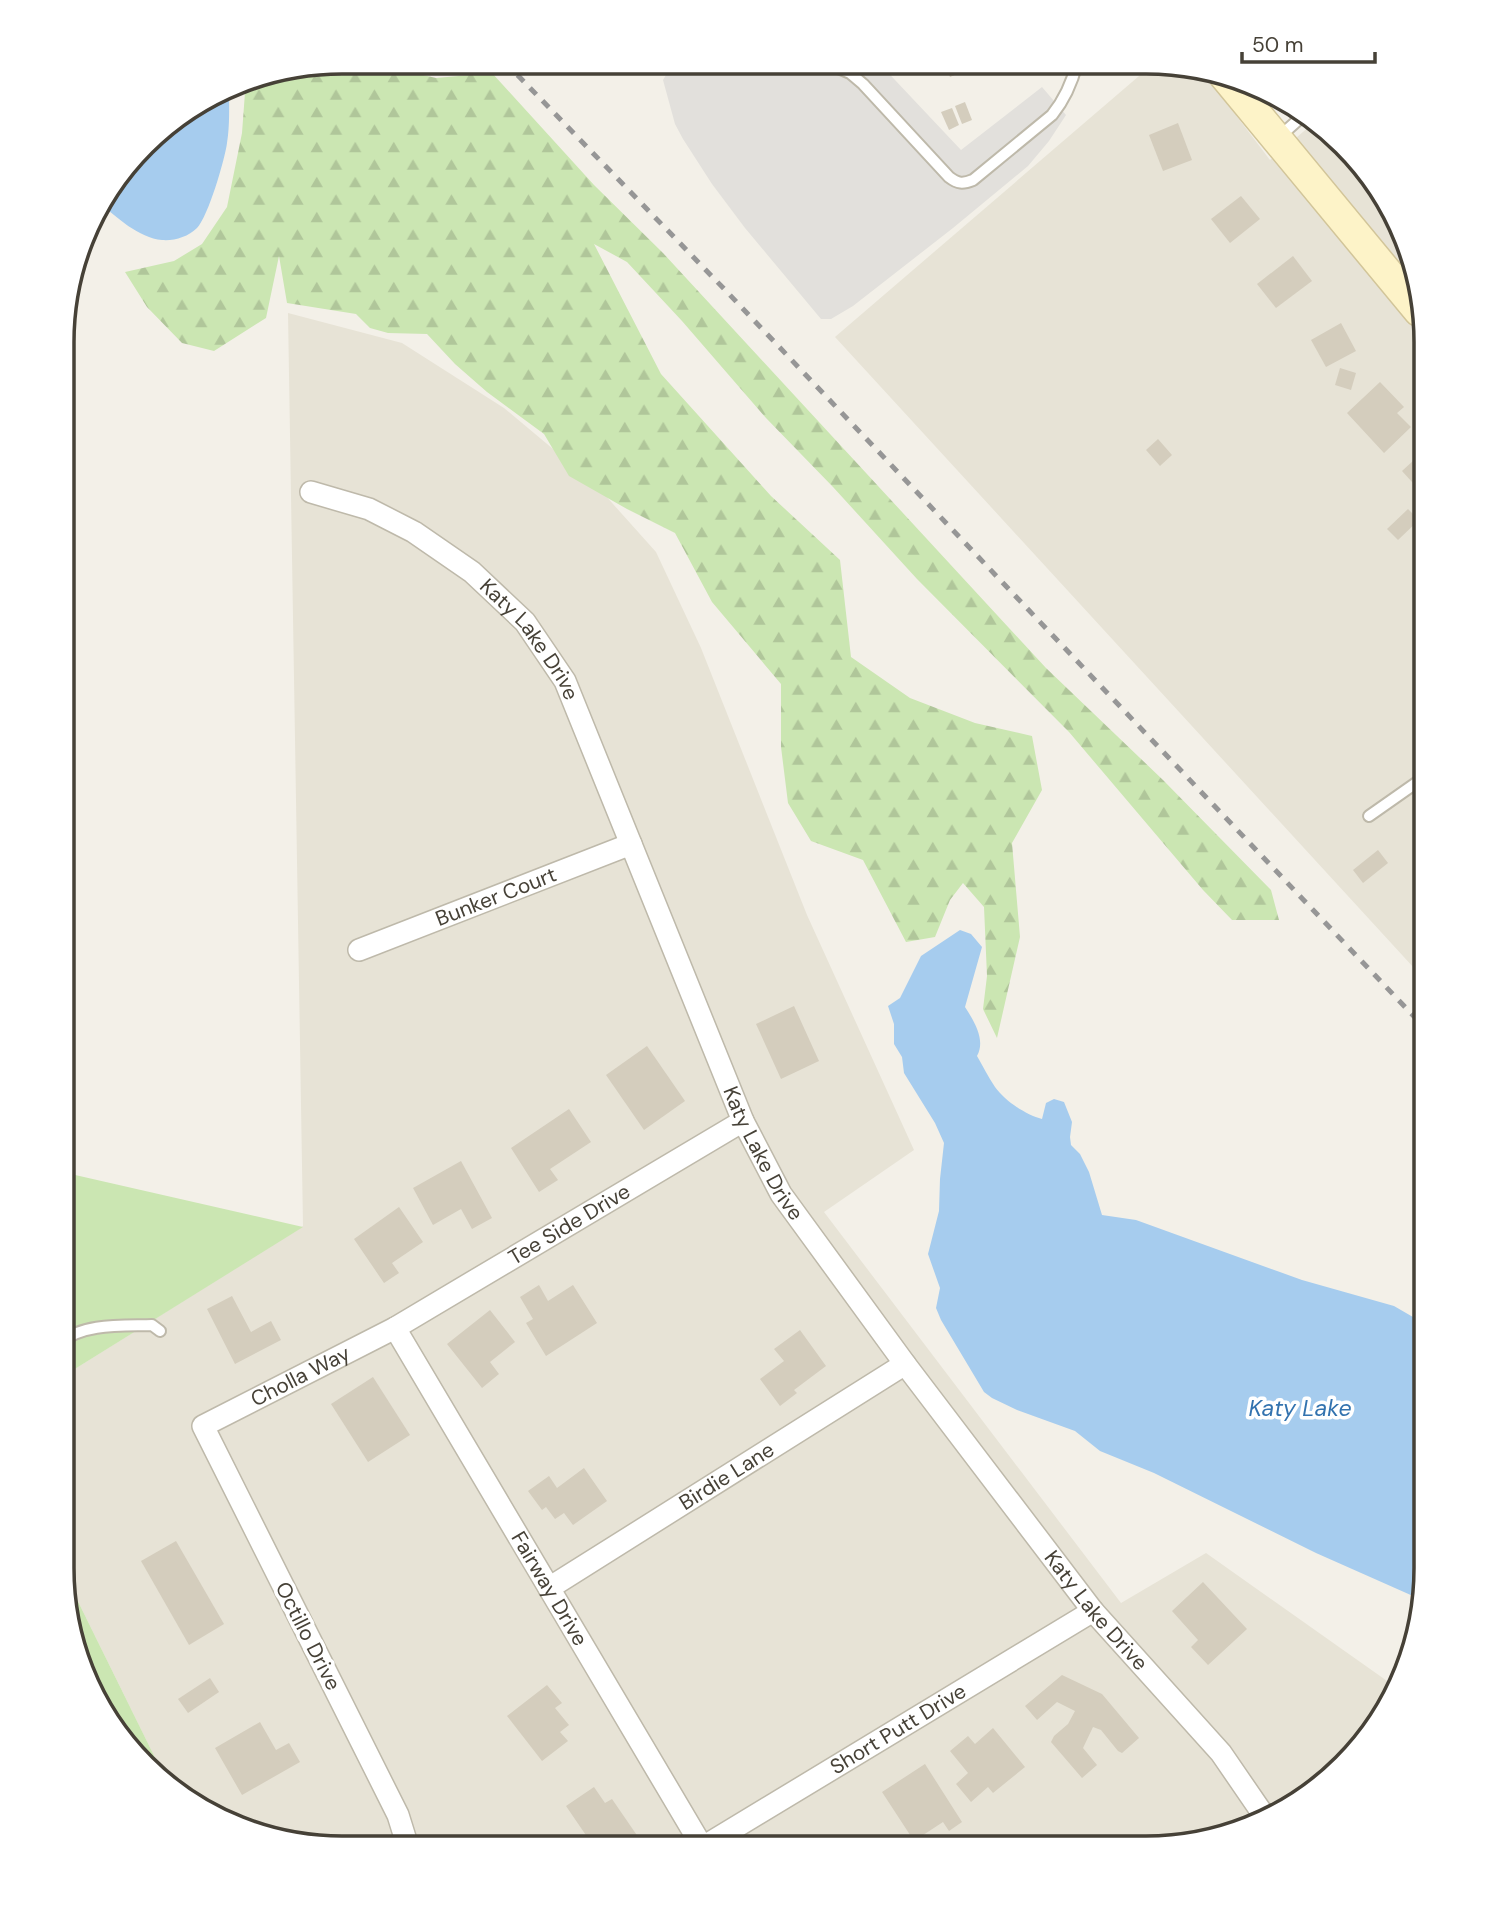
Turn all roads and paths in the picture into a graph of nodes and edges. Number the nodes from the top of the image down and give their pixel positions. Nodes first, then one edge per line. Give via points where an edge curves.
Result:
1 (851, 74) edge
2 (1074, 74) edge
3 (1236, 90) edge
4 (1297, 121) edge
5 (1277, 139) junction
6 (1410, 300) edge
7 (311, 492) dead end
8 (1414, 785) edge
9 (1370, 816) dead end
10 (631, 844) junction
11 (359, 950) dead end
12 (743, 1121) junction
13 (396, 1328) junction
14 (160, 1331) dead end
15 (74, 1334) edge
16 (905, 1364) junction
17 (203, 1426) joint
18 (550, 1588) junction
19 (1093, 1611) junction
20 (1260, 1811) edge
21 (405, 1836) edge
22 (697, 1836) edge
23 (721, 1836) edge

1 - 2 lane via 949,177 964,184 1052,114
3 - 5 main road
4 - 5 lane
5 - 6 main road
7 - 10 street, Katy Lake Drive via 369,509 414,532 472,572 525,622 565,681
8 - 9 lane
10 - 11 street, Bunker Court
10 - 12 street, Katy Lake Drive
12 - 13 street, Tee Side Drive
12 - 16 street, Katy Lake Drive via 781,1194
13 - 17 street, Cholla Way
13 - 18 street, Fairway Drive
14 - 15 lane via 152,1325
16 - 18 street, Birdie Lane
16 - 19 street, Katy Lake Drive
17 - 21 street, Octillo Drive
18 - 22 street, Fairway Drive
19 - 20 street, Katy Lake Drive via 1221,1753
19 - 23 street, Short Putt Drive

